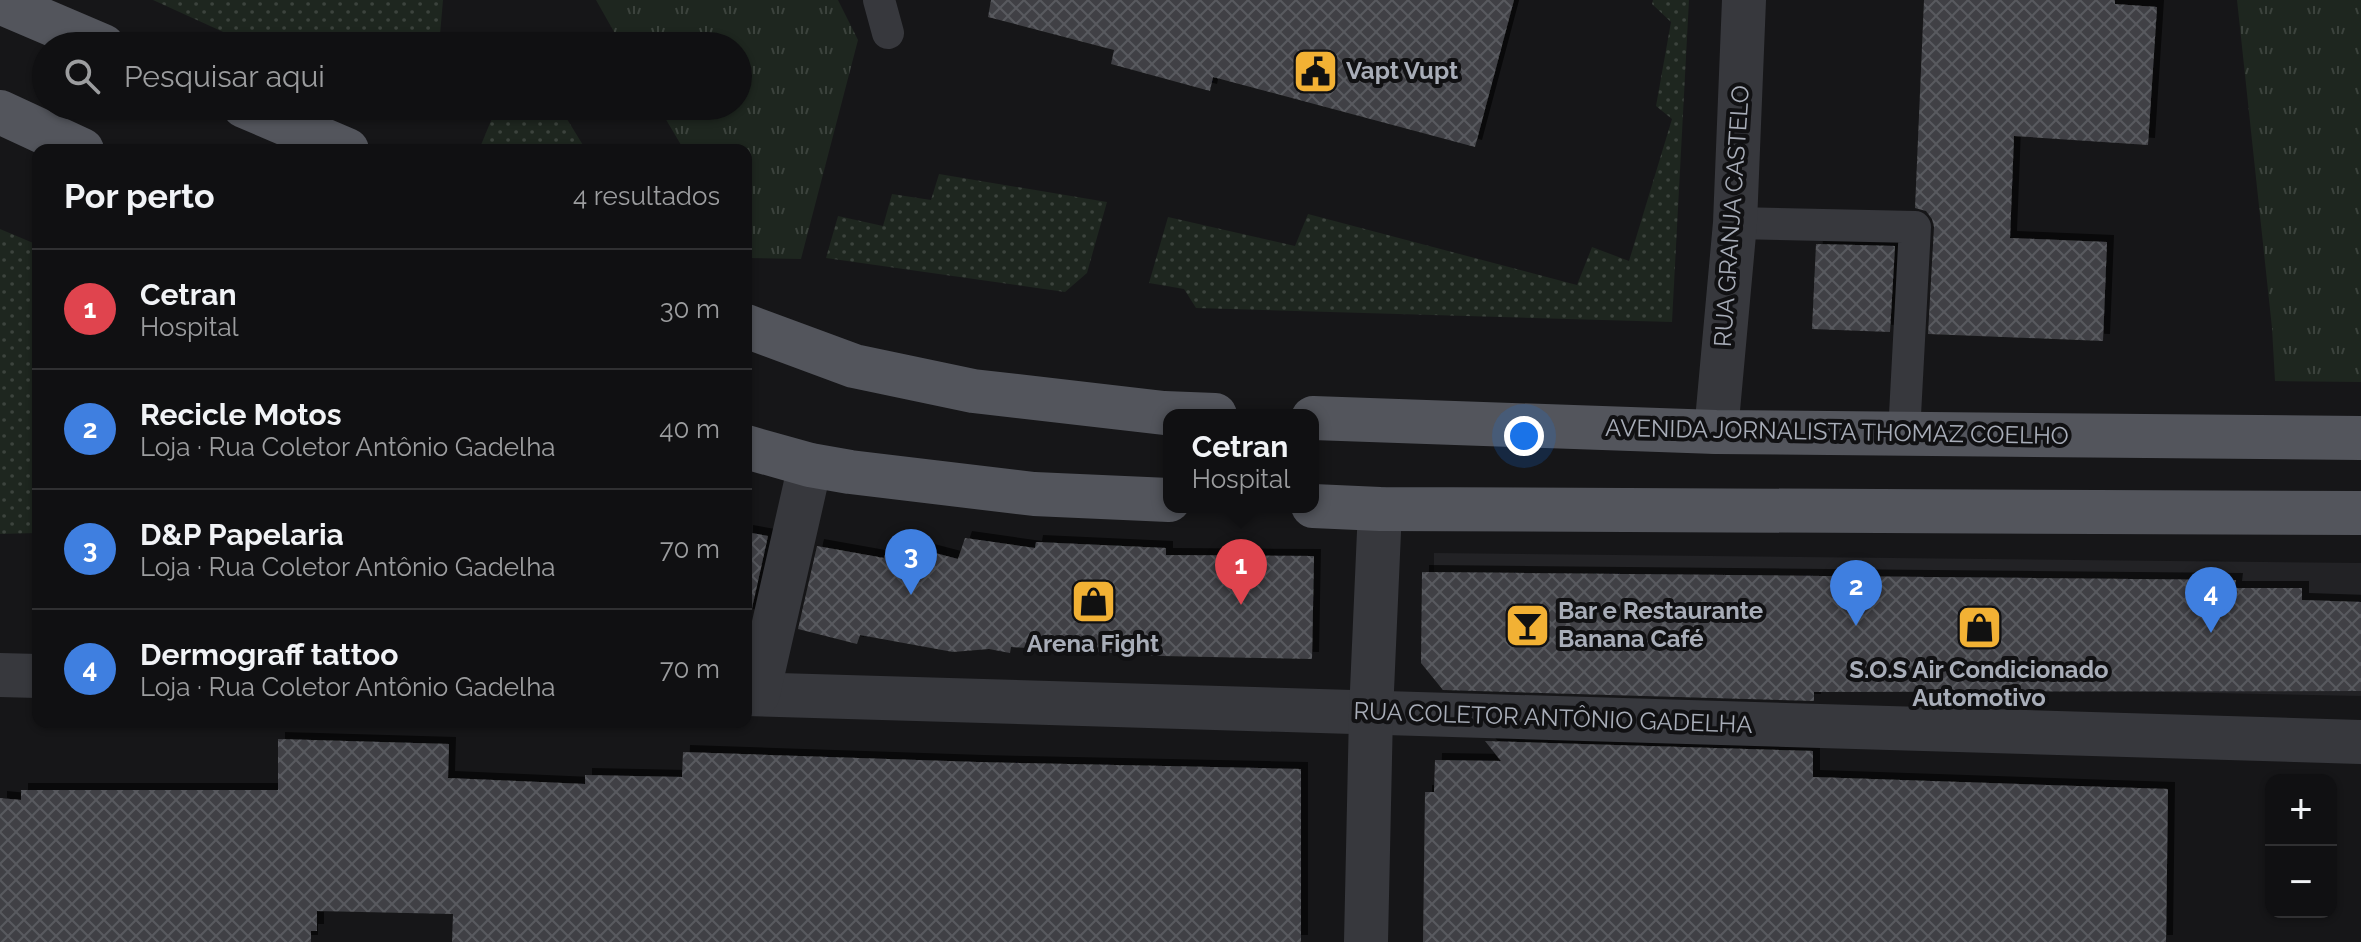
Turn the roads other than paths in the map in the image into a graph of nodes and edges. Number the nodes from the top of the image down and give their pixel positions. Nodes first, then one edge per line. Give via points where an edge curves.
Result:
1 (879, 0) edge
2 (1744, 0) edge
3 (0, 2) edge
4 (70, 32) edge
5 (888, 33) dead end
6 (0, 112) edge
7 (277, 120) edge
8 (69, 144) edge
9 (333, 144) edge
10 (1735, 223) junction
11 (752, 328) edge
12 (1163, 413) edge
13 (1319, 418) edge
14 (1716, 432) junction
15 (1904, 434) junction
16 (2361, 438) edge
17 (752, 449) edge
18 (810, 465) junction
19 (1163, 500) edge
20 (1319, 506) edge
21 (1380, 509) junction
22 (2361, 513) edge
23 (0, 675) edge
24 (32, 676) edge
25 (752, 694) edge
26 (1371, 713) junction
27 (2361, 742) edge
28 (1366, 942) edge

1 - 5 lane
2 - 10 street, RUA GRANJA CASTELO
3 - 4 main road
6 - 8 main road
7 - 9 main road
10 - 14 street, RUA GRANJA CASTELO
10 - 15 lane via 1915,227
11 - 12 main road via 854,366 973,391
13 - 14 main road, AVENIDA JORNALISTA THOMAZ COELHO
14 - 15 main road, AVENIDA JORNALISTA THOMAZ COELHO
15 - 16 main road, AVENIDA JORNALISTA THOMAZ COELHO
17 - 18 main road
18 - 19 main road via 1034,494
18 - 25 street
20 - 21 main road
21 - 22 main road
21 - 26 street
23 - 24 street
25 - 26 street, RUA COLETOR ANTÔNIO GADELHA
26 - 27 street, RUA COLETOR ANTÔNIO GADELHA
26 - 28 street

